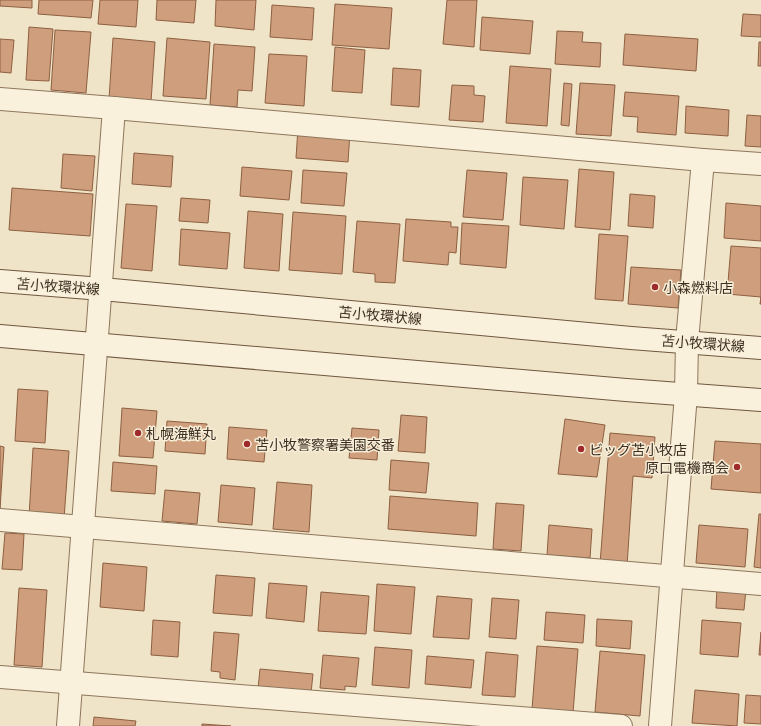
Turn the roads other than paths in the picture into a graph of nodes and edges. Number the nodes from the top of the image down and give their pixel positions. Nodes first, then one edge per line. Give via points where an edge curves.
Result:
1 (0, 99) edge
2 (114, 108) junction
3 (703, 160) junction
4 (761, 164) edge
5 (0, 281) edge
6 (102, 289) junction
7 (0, 336) edge
8 (687, 341) junction
9 (97, 345) junction
10 (761, 348) edge
11 (686, 394) junction
12 (761, 400) edge
13 (0, 520) edge
14 (83, 527) junction
15 (673, 577) junction
16 (761, 584) edge
17 (0, 677) edge
18 (71, 682) junction
19 (68, 726) edge
20 (621, 726) edge
21 (660, 726) edge

1 - 2 street
2 - 3 street
2 - 6 street
3 - 4 street
3 - 8 street
5 - 6 street, 苫小牧環状線
6 - 8 street, 苫小牧環状線
6 - 9 street
7 - 9 street
8 - 10 street, 苫小牧環状線
8 - 11 street
9 - 11 street
9 - 14 street
11 - 12 street
11 - 15 street
13 - 14 street
14 - 15 street
14 - 18 street
15 - 16 street
15 - 21 street
17 - 18 street
18 - 19 street
18 - 20 street

